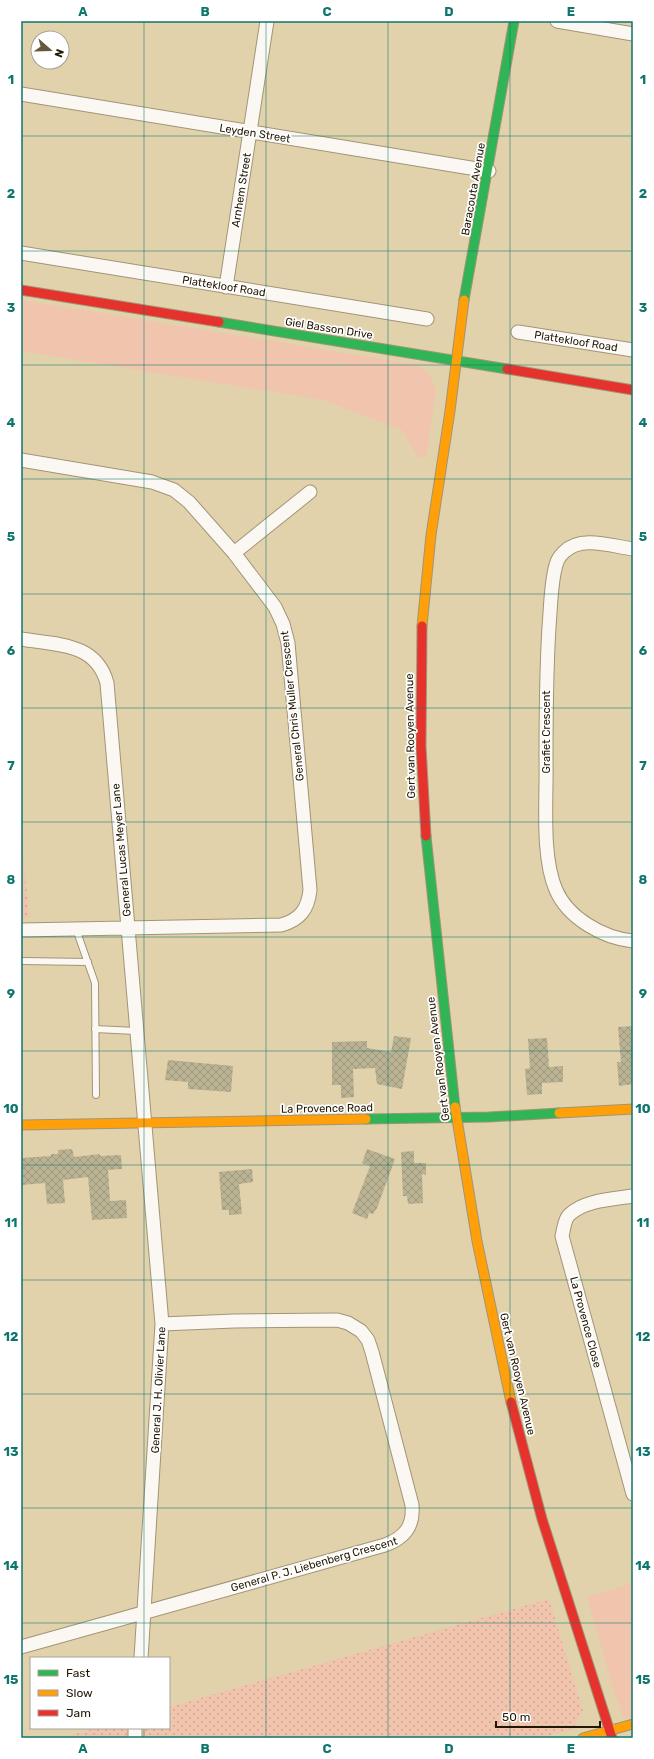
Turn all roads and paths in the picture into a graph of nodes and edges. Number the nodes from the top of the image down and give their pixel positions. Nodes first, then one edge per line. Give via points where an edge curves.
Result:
1 (267, 21) edge
2 (514, 21) edge
3 (557, 21) edge
4 (633, 34) edge
5 (21, 94) edge
6 (250, 132) junction
7 (489, 171) junction
8 (21, 253) edge
9 (226, 287) junction
10 (21, 290) edge
11 (427, 319) dead end
12 (518, 332) dead end
13 (633, 350) edge
14 (458, 361) junction
15 (633, 390) edge
16 (21, 460) edge
17 (310, 492) dead end
18 (633, 549) edge
19 (234, 553) junction
20 (21, 639) edge
21 (128, 928) junction
22 (76, 929) junction
23 (21, 930) edge
24 (633, 941) edge
25 (21, 961) edge
26 (88, 962) junction
27 (95, 1029) junction
28 (136, 1031) junction
29 (96, 1095) dead end
30 (633, 1109) edge
31 (456, 1118) junction
32 (144, 1122) junction
33 (21, 1125) edge
34 (633, 1196) edge
35 (162, 1324) junction
36 (633, 1494) edge
37 (144, 1612) junction
38 (21, 1647) edge
39 (140, 1657) edge
40 (633, 1724) edge
41 (611, 1734) edge
42 (584, 1738) edge

1 - 6 street, Arnhem Street
2 - 7 street, Baracouta Avenue
3 - 4 street
5 - 6 street, Leyden Street
6 - 7 street, Leyden Street
6 - 9 street, Arnhem Street
7 - 14 street, Baracouta Avenue via 466,293
8 - 9 street, Plattekloof Road
9 - 11 street, Plattekloof Road
10 - 14 street, Giel Basson Drive
12 - 13 street, Plattekloof Road
14 - 15 street, Giel Basson Drive
14 - 31 street, Gert van Rooyen Avenue via 430,541 420,679 423,809
16 - 19 street, General Chris Muller Crescent via 152,482 174,490 189,502
17 - 19 street
18 - 24 street, Grafiet Crescent via 586,543 572,546 563,553 557,562 552,590 545,666 550,874 561,900 584,922 597,930
19 - 21 street, General Chris Muller Crescent via 275,607 288,643 309,901 305,911 297,919 281,925
20 - 21 street, General Lucas Meyer Lane via 81,649 94,658 104,672
21 - 22 street, General Chris Muller Crescent
21 - 28 street, General Lucas Meyer Lane
22 - 23 street, General Chris Muller Crescent
22 - 26 lane
25 - 26 lane
26 - 27 lane via 95,983
27 - 28 lane
27 - 29 lane
28 - 32 street, General Lucas Meyer Lane
30 - 31 street, La Provence Road
31 - 32 street, La Provence Road
31 - 41 street, Gert van Rooyen Avenue via 490,1309 522,1446 557,1570
32 - 33 street, La Provence Road
32 - 35 street, General J. H. Olivier Lane
34 - 36 street, La Provence Close via 593,1203 577,1210 565,1221 562,1236
35 - 37 street, General J. H. Olivier Lane
35 - 37 street, General P. J. Liebenberg Crescent via 337,1320 355,1326 368,1340 372,1352 413,1514 407,1531 395,1542
37 - 38 street, General P. J. Liebenberg Crescent
37 - 39 street, General J. H. Olivier Lane
40 - 41 street
41 - 42 street

